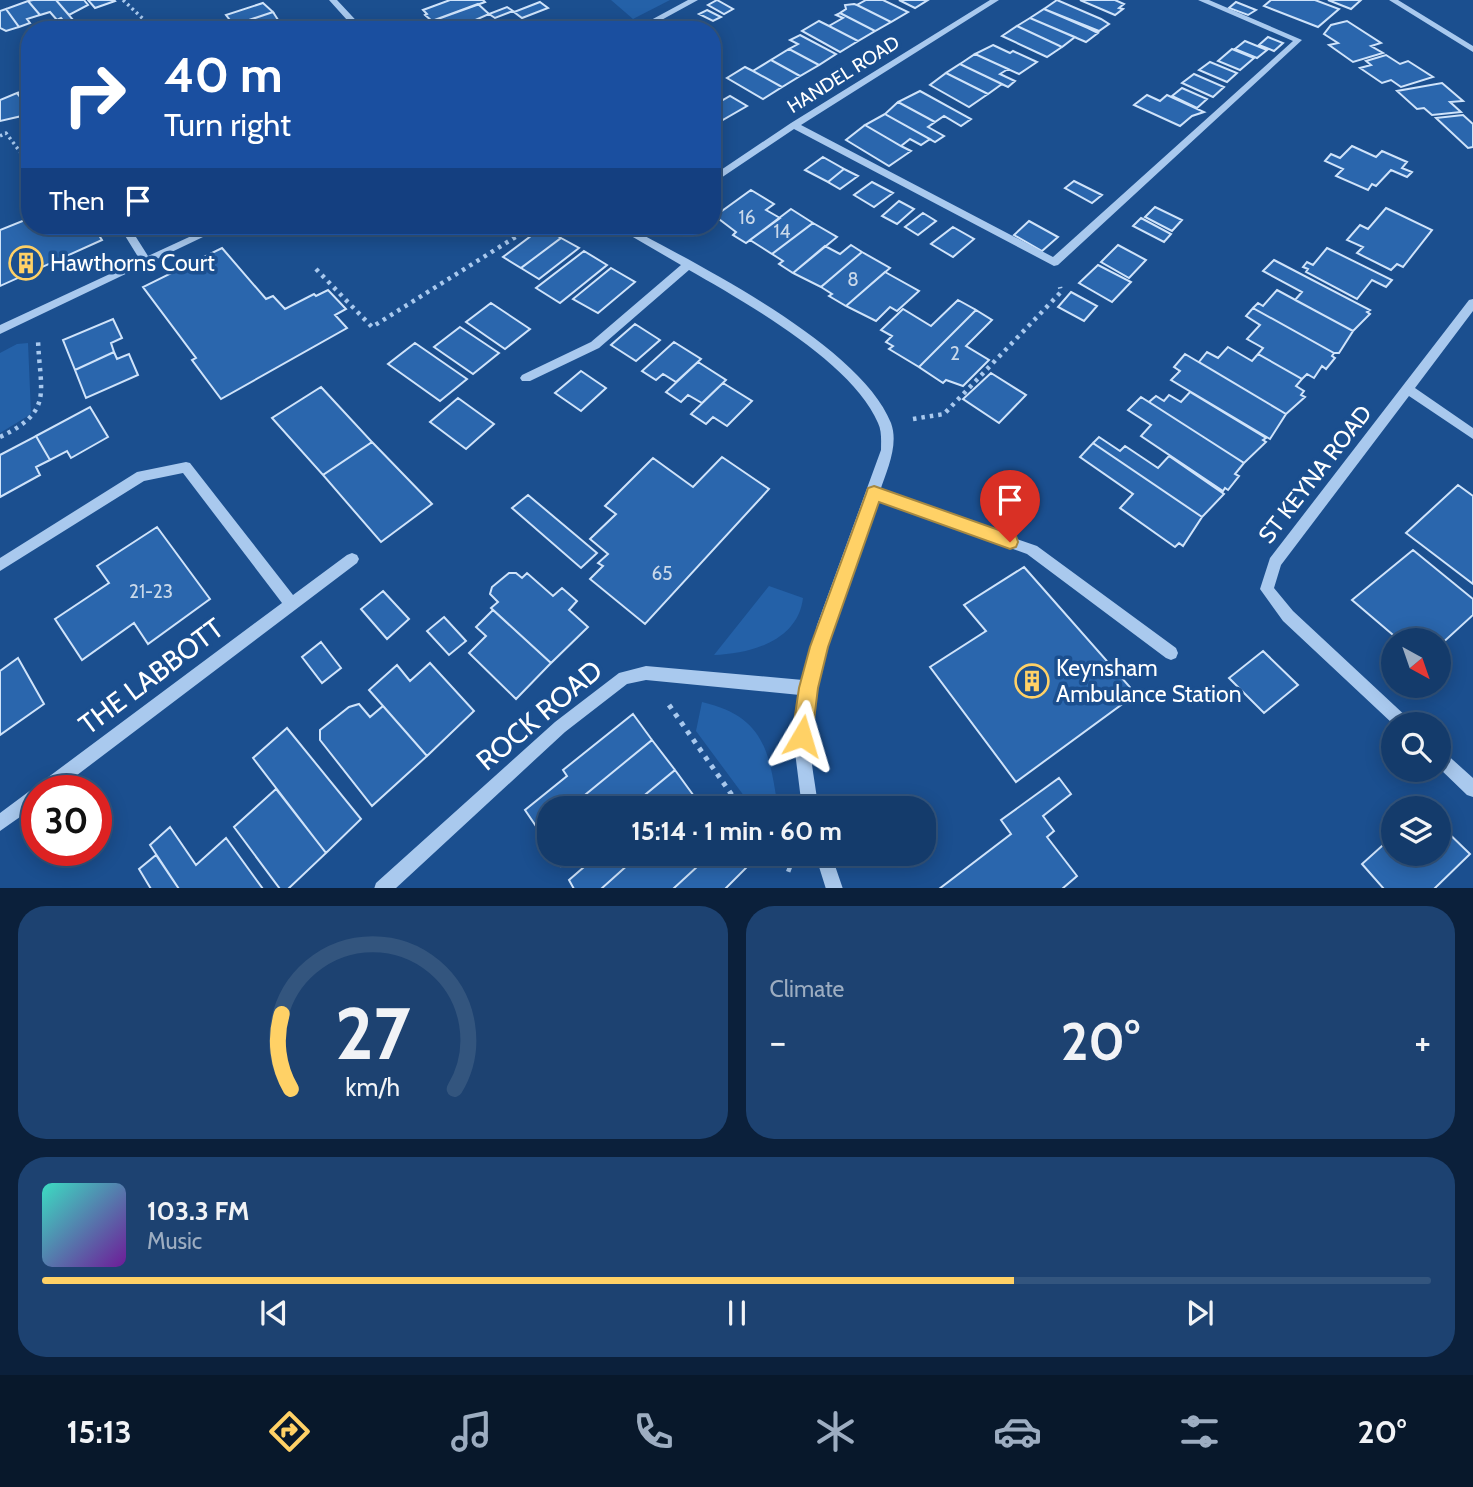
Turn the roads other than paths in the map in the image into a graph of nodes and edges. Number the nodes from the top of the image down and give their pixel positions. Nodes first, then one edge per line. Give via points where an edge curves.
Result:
1 (333, 0) edge
2 (694, 0) edge
3 (995, 0) edge
4 (1202, 0) edge
5 (1393, 0) edge
6 (353, 21) edge
7 (654, 21) edge
8 (1473, 50) edge
9 (794, 125) junction
10 (721, 175) edge
11 (130, 235) edge
12 (189, 235) edge
13 (635, 235) edge
14 (146, 261) junction
15 (688, 265) junction
16 (1473, 303) edge
17 (0, 330) edge
18 (526, 378) dead end
19 (1409, 390) junction
20 (1473, 434) edge
21 (874, 494) junction
22 (352, 559) dead end
23 (0, 565) edge
24 (290, 603) junction
25 (1171, 653) dead end
26 (808, 688) junction
27 (1391, 712) edge
28 (1451, 769) edge
29 (64, 775) edge
30 (1473, 789) edge
31 (809, 796) edge
32 (21, 807) edge
33 (0, 823) edge
34 (827, 866) edge
35 (382, 888) edge
36 (835, 888) edge

1 - 6 street
2 - 7 street
3 - 9 street, HANDEL ROAD
4 - 9 street via 1298,40 1054,262
5 - 8 street
9 - 10 street, HANDEL ROAD
11 - 14 street
12 - 14 street
13 - 15 street
14 - 17 street
15 - 18 street via 595,345
15 - 21 street via 830,356 865,391 885,424 887,450
16 - 19 street, ST KEYNA ROAD
19 - 20 street
19 - 27 street, ST KEYNA ROAD via 1275,562 1267,589 1288,616
21 - 25 street via 1032,550
21 - 26 street
22 - 24 street, THE LABBOTT
23 - 24 street via 141,476 186,467
24 - 29 street, THE LABBOTT
26 - 31 street via 802,736
26 - 35 street, ROCK ROAD via 646,673 624,678 560,727
28 - 30 street
32 - 33 street
34 - 36 street

